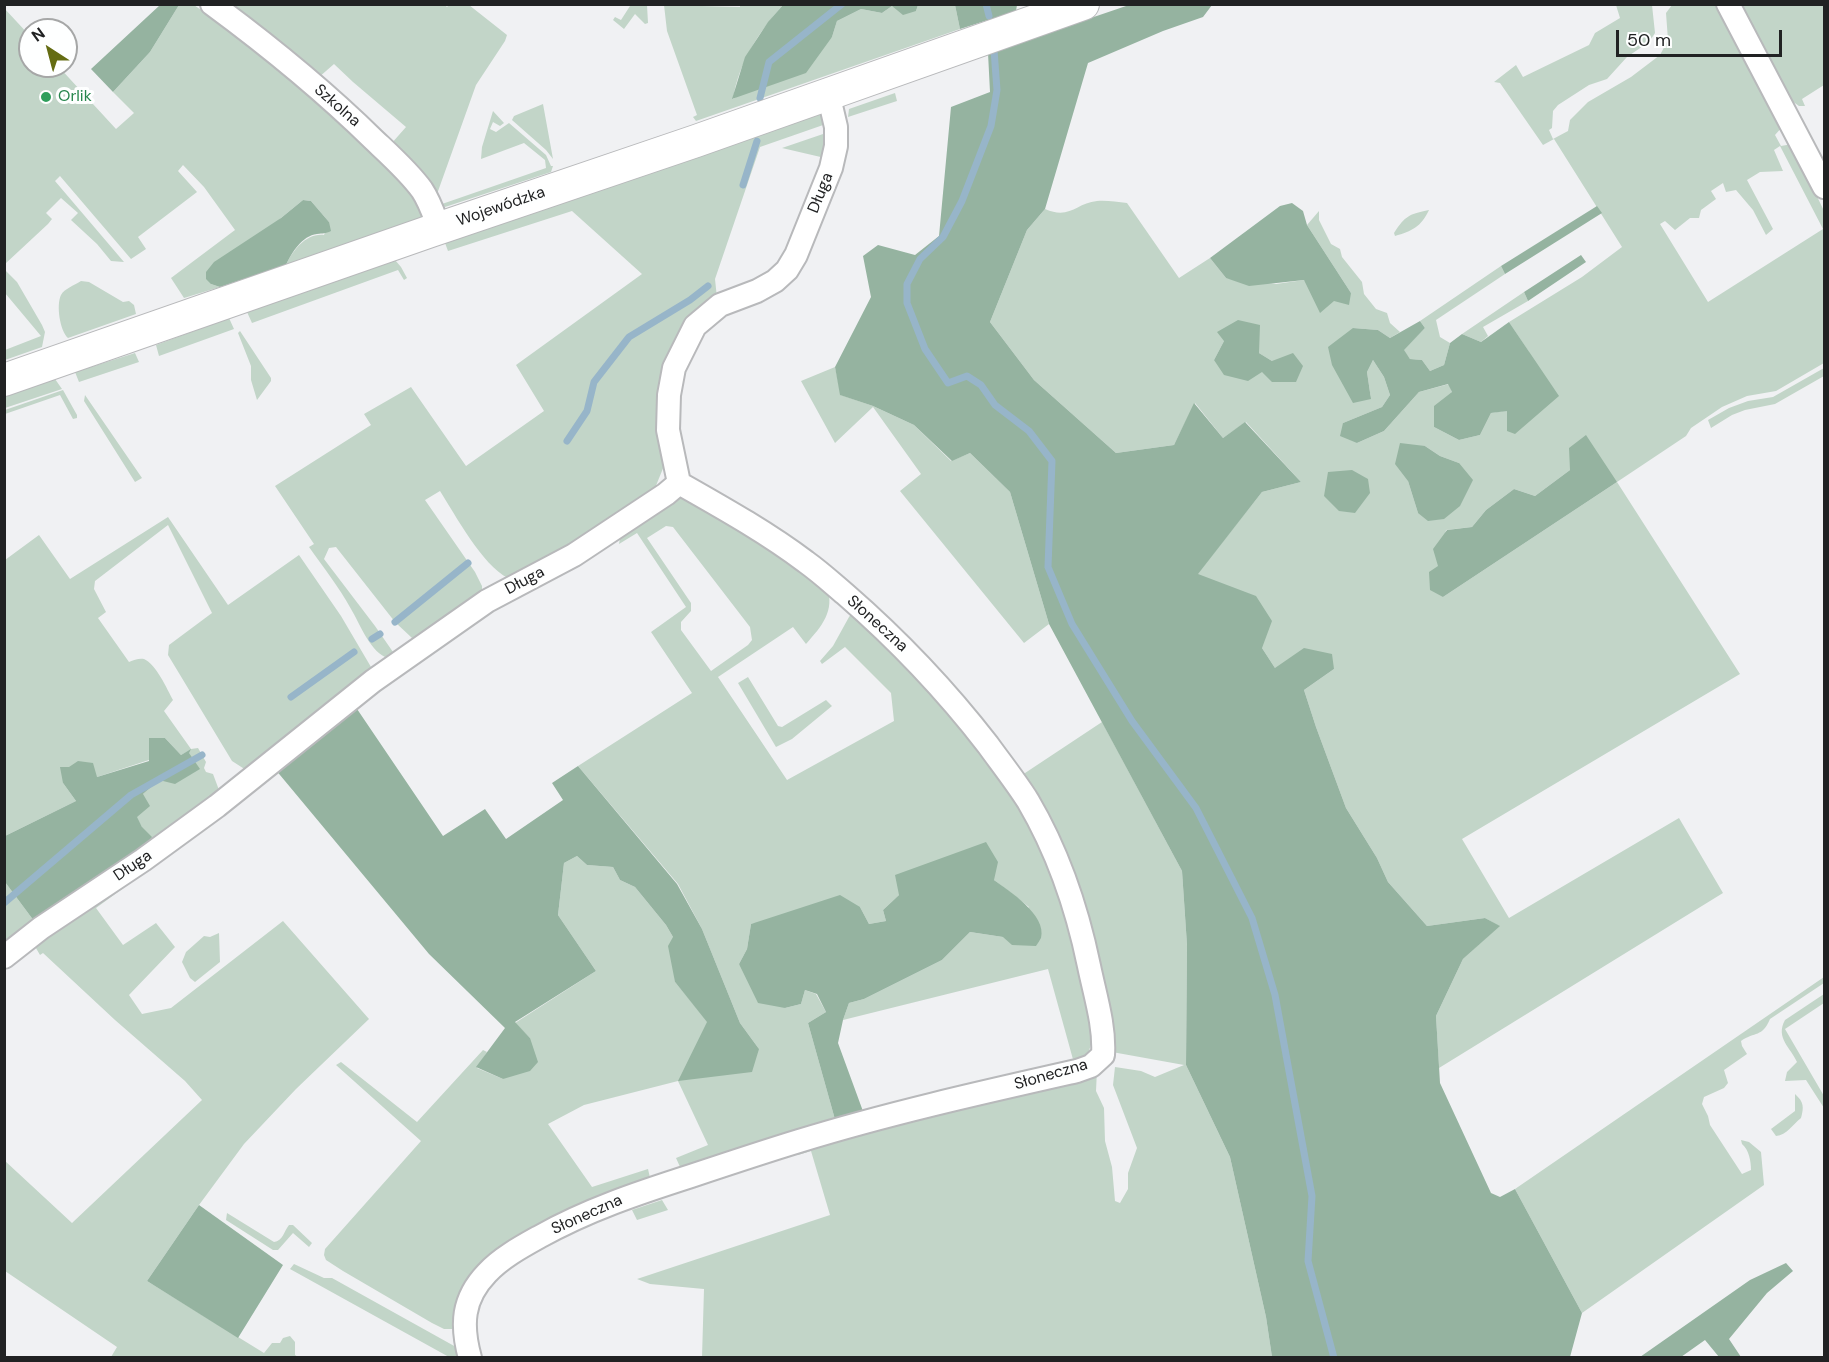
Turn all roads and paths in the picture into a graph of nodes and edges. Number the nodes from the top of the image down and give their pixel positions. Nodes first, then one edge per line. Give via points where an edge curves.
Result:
1 (212, 4) edge
2 (1083, 4) edge
3 (1728, 4) edge
4 (828, 93) junction
5 (1824, 187) edge
6 (439, 228) junction
7 (4, 380) edge
8 (679, 483) junction
9 (4, 957) edge
10 (470, 1358) edge

1 - 6 street, Szkolna via 278,55 375,140 422,191
2 - 4 main road, Wojewódzka
3 - 5 street
4 - 6 main road, Wojewódzka
4 - 8 street, Długa via 836,146 796,255 776,281 720,305 695,326 674,368 668,430
6 - 7 main road, Wojewódzka
8 - 9 street, Długa via 573,555 487,601 373,681 217,806
8 - 10 street, Słoneczna via 773,538 864,611 927,671 994,754 1027,799 1069,889 1088,958 1104,1039 1103,1056 1077,1071 800,1140 622,1198 565,1223 500,1261 485,1275 465,1310 465,1343

